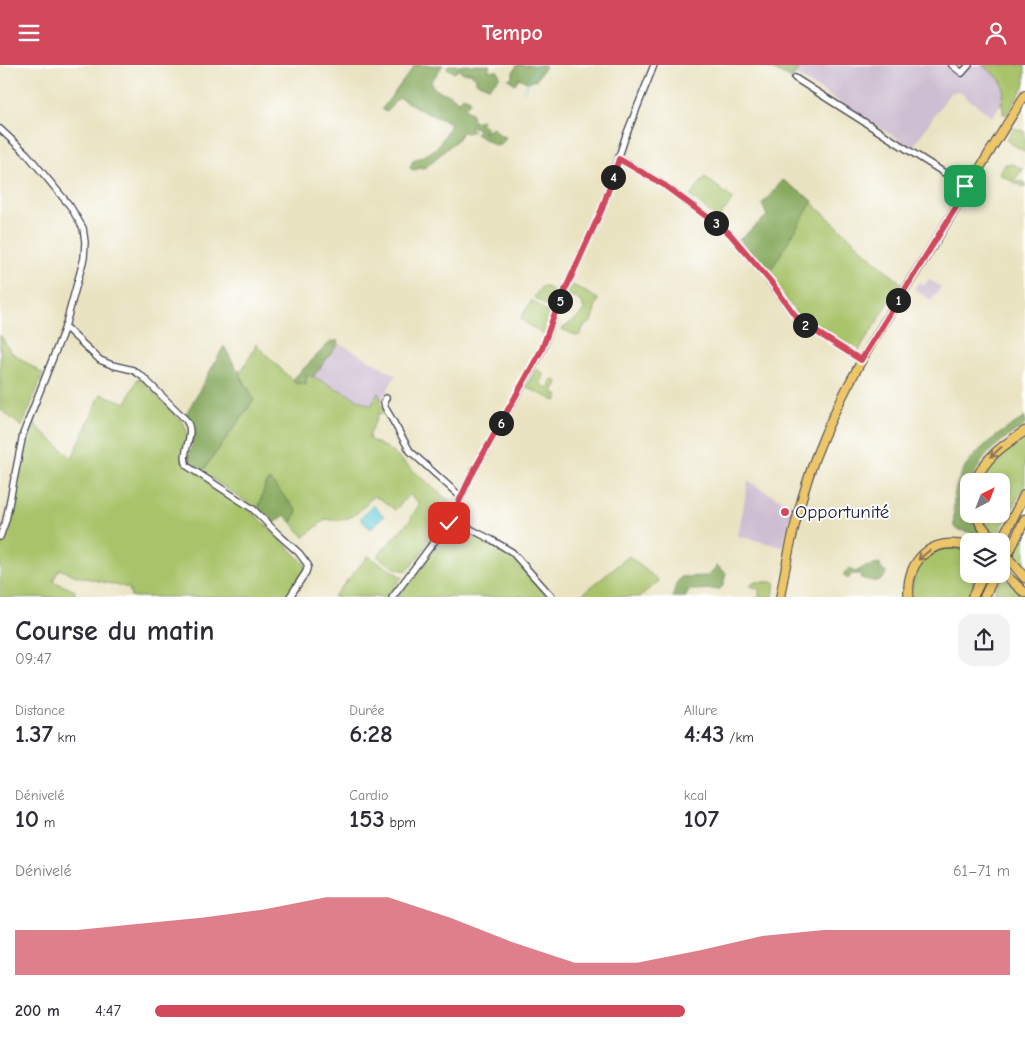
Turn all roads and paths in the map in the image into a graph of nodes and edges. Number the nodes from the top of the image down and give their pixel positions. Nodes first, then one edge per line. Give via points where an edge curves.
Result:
1 (654, 65) edge
2 (952, 65) edge
3 (969, 65) edge
4 (795, 78) dead end
5 (1025, 95) edge
6 (0, 129) edge
7 (619, 159) junction
8 (968, 188) junction
9 (65, 327) junction
10 (861, 360) junction
11 (386, 397) dead end
12 (1025, 431) edge
13 (980, 473) edge
14 (1025, 494) edge
15 (461, 497) junction
16 (1025, 513) edge
17 (451, 519) junction
18 (1025, 519) edge
19 (1004, 533) edge
20 (0, 537) edge
21 (1010, 543) edge
22 (960, 545) edge
23 (1010, 554) edge
24 (1010, 560) edge
25 (1025, 578) edge
26 (1010, 579) edge
27 (980, 583) edge
28 (991, 583) edge
29 (996, 583) edge
30 (1025, 593) edge
31 (289, 597) edge
32 (392, 597) edge
33 (553, 597) edge
34 (780, 597) edge
35 (908, 597) edge
36 (973, 597) edge
37 (984, 597) edge
38 (989, 597) edge

1 - 7 street
2 - 3 street via 962,73
4 - 8 street
5 - 8 main road
6 - 9 street via 52,184 76,214 83,229 84,258
7 - 10 street via 664,185 729,233 799,321
7 - 15 street via 599,216 542,349
8 - 10 main road
9 - 20 street via 23,433
9 - 31 street via 100,360 133,370 143,377 186,420 191,431 185,457 187,465 253,509 299,553 308,565
10 - 34 main road via 815,458 798,513
11 - 15 street via 385,407 408,447
12 -> 13 highway via 990,458
14 - 19 highway
15 - 17 street
16 - 21 highway
17 - 32 street
17 - 33 street via 512,552
18 - 23 highway
22 -> 35 highway via 944,544 918,560 911,573
24 - 25 highway, bridge
26 - 30 highway
27 - 36 highway
28 - 37 highway
29 - 38 highway

